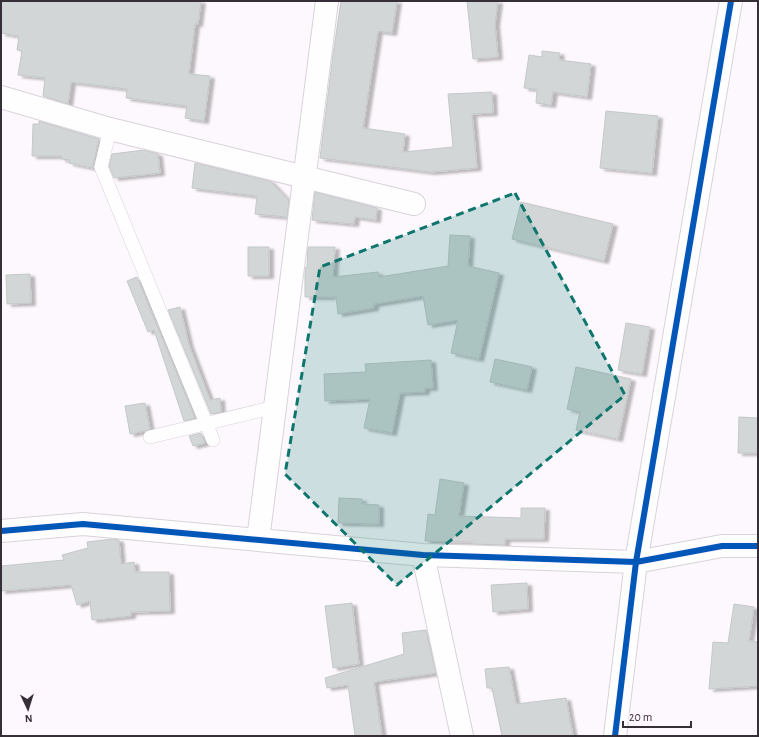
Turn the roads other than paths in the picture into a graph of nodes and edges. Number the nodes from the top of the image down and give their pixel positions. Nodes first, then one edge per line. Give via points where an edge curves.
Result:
1 (327, 1) edge
2 (732, 1) edge
3 (1, 97) edge
4 (110, 129) junction
5 (305, 177) junction
6 (414, 204) dead end
7 (275, 407) junction
8 (206, 424) junction
9 (150, 438) dead end
10 (213, 440) dead end
11 (1, 531) edge
12 (258, 540) junction
13 (758, 546) edge
14 (423, 555) junction
15 (636, 562) junction
16 (462, 736) edge
17 (614, 736) edge

1 - 5 street
2 - 15 street
3 - 4 street
4 - 5 street
4 - 8 lane via 101,167
5 - 6 street
5 - 7 street
7 - 8 lane
7 - 12 street
8 - 9 lane
8 - 10 lane
11 - 12 street via 83,524
12 - 14 street
13 - 15 street via 722,546
14 - 15 street
14 - 16 street
15 - 17 street

